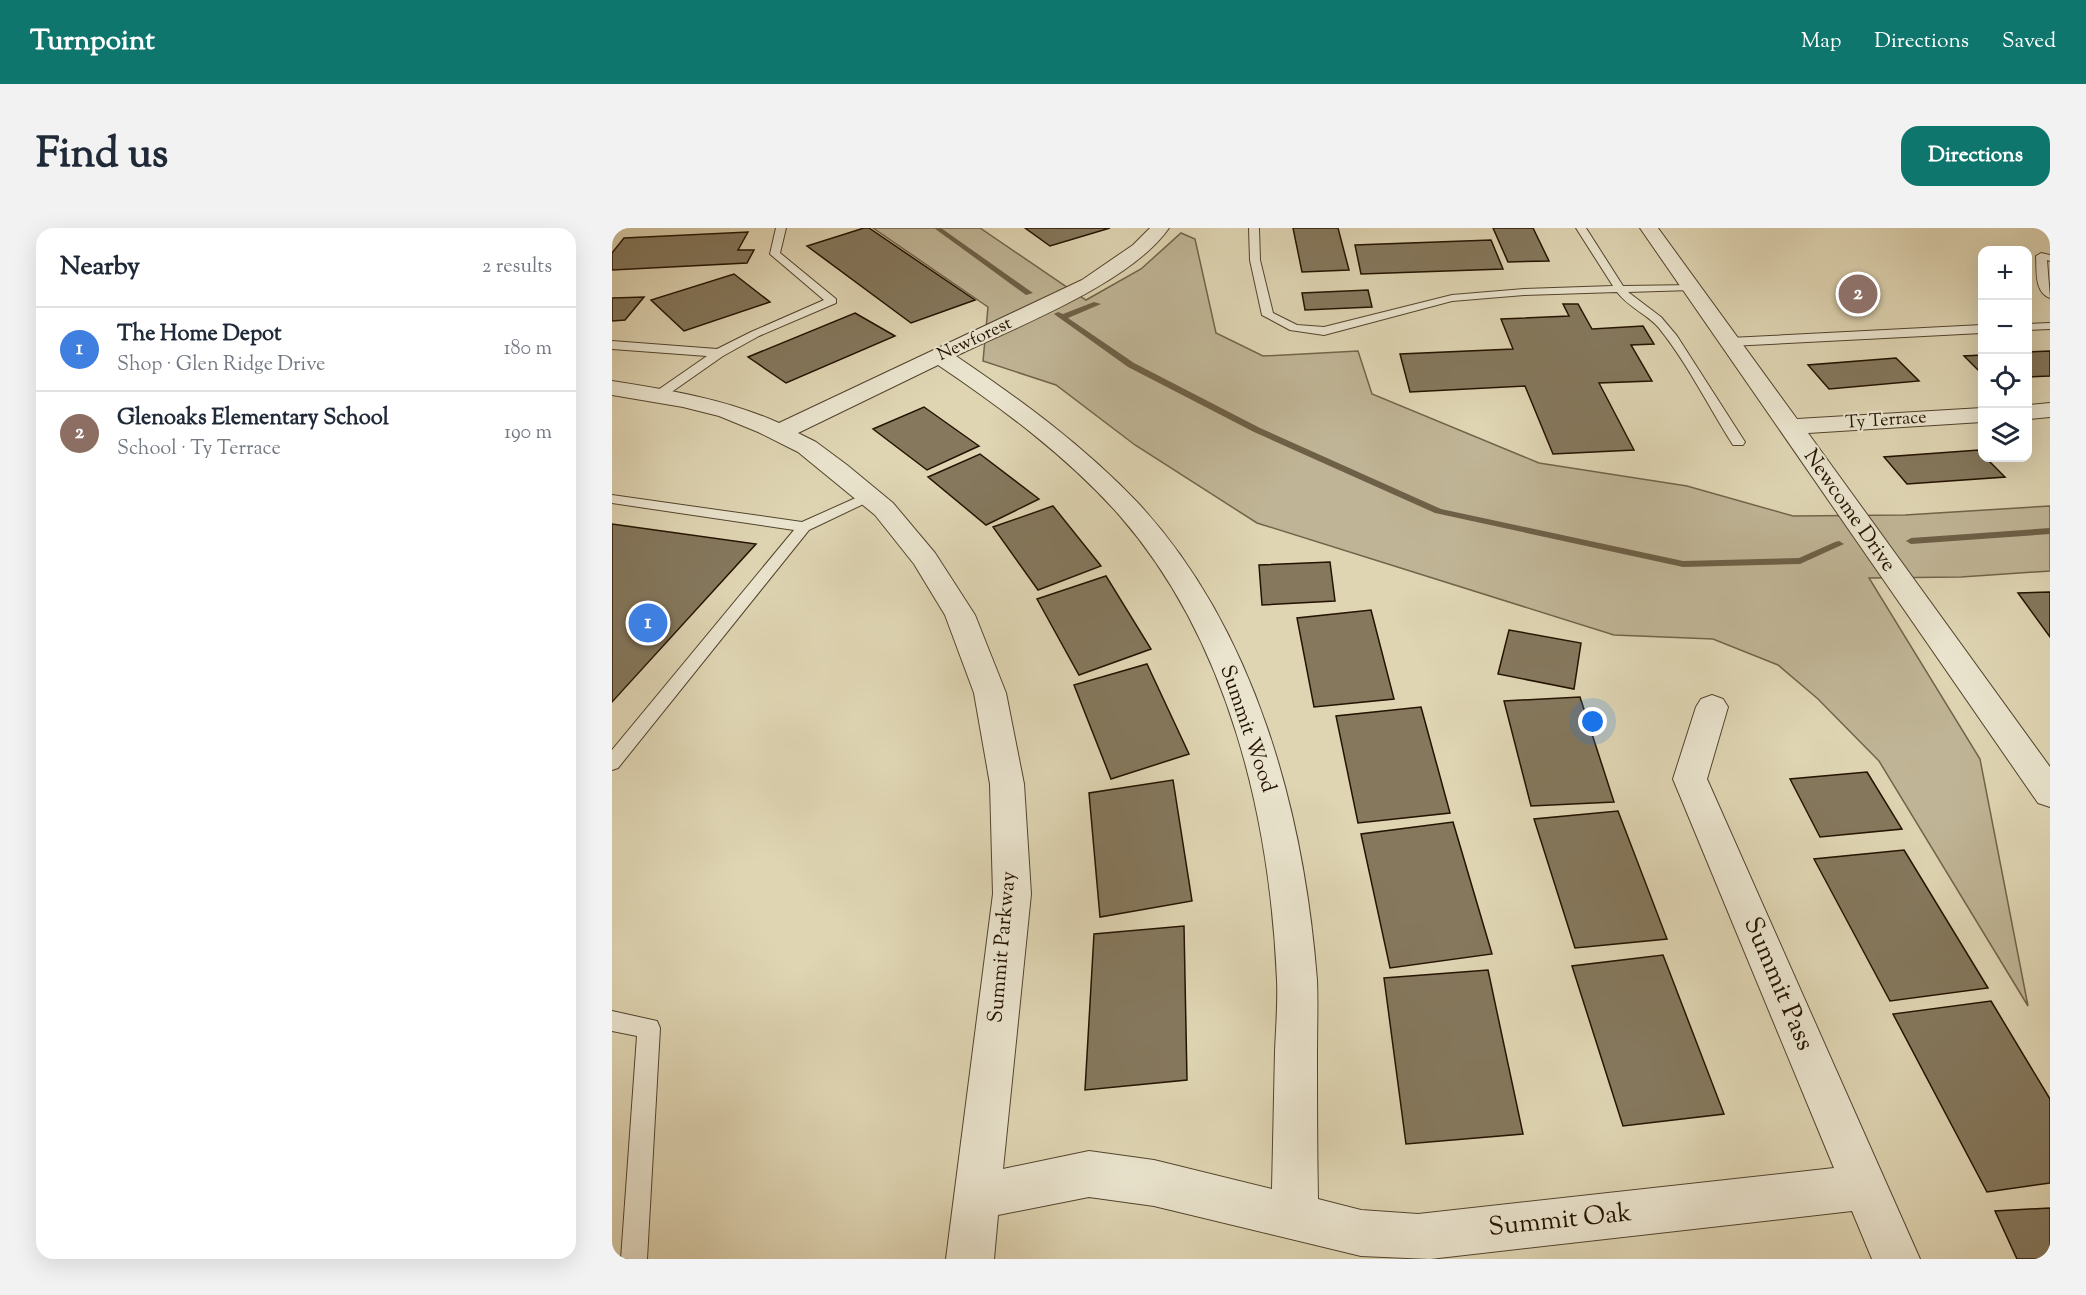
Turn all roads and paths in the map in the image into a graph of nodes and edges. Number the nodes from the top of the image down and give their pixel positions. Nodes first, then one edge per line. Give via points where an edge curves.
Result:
1 (781, 228) edge
2 (1160, 228) edge
3 (1254, 228) edge
4 (1581, 228) edge
5 (1649, 228) edge
6 (2050, 258) edge
7 (1691, 287) junction
8 (1620, 290) junction
9 (2048, 291) edge
10 (2050, 326) edge
11 (2032, 327) edge
12 (1978, 329) edge
13 (1730, 342) junction
14 (612, 345) edge
15 (719, 353) junction
16 (940, 356) junction
17 (612, 388) edge
18 (659, 395) junction
19 (2050, 410) edge
20 (2032, 412) edge
21 (1978, 415) edge
22 (1790, 427) junction
23 (778, 433) junction
24 (1738, 442) dead end
25 (869, 496) junction
26 (612, 499) edge
27 (804, 527) junction
28 (1712, 707) dead end
29 (612, 763) edge
30 (2046, 781) edge
31 (612, 1021) edge
32 (1864, 1187) junction
33 (976, 1197) junction
34 (1295, 1217) junction
35 (634, 1259) edge
36 (970, 1259) edge
37 (1896, 1259) edge

1 - 15 lane via 775,254 832,301
2 - 16 street, Newforest via 1140,249 1089,284
3 - 8 lane via 1255,260 1268,315 1294,328 1324,331 1452,298
4 - 8 lane
5 - 7 street, Newcome Drive
6 - 9 lane via 2041,256
7 - 8 lane
7 - 13 street, Newcome Drive
8 - 24 lane via 1657,320 1674,341
10 - 11 lane
12 - 13 lane
13 - 22 street, Newcome Drive
14 - 15 lane
15 - 18 lane
16 - 23 street, Newforest
16 - 34 street, Summit Wood via 1067,451 1109,490 1151,536 1192,598 1229,670 1264,769 1286,873 1297,971
17 - 18 street, Summit Parkway
18 - 23 street, Summit Parkway via 727,411
19 - 20 street
21 - 22 street, Ty Terrace
22 - 30 street, Newcome Drive
23 - 25 street, Summit Parkway via 807,447
25 - 27 lane
25 - 33 street, Summit Parkway via 925,559 960,615 990,693 1008,784 1012,894
26 - 27 lane
27 - 29 lane
28 - 32 street, Summit Pass via 1690,779
31 - 35 lane via 649,1028
32 - 34 street, Summit Oak via 1418,1237 1361,1233
32 - 37 street, Summit Pass
33 - 34 street, Summit Oak via 1089,1174 1154,1183
33 - 36 street, Summit Parkway

